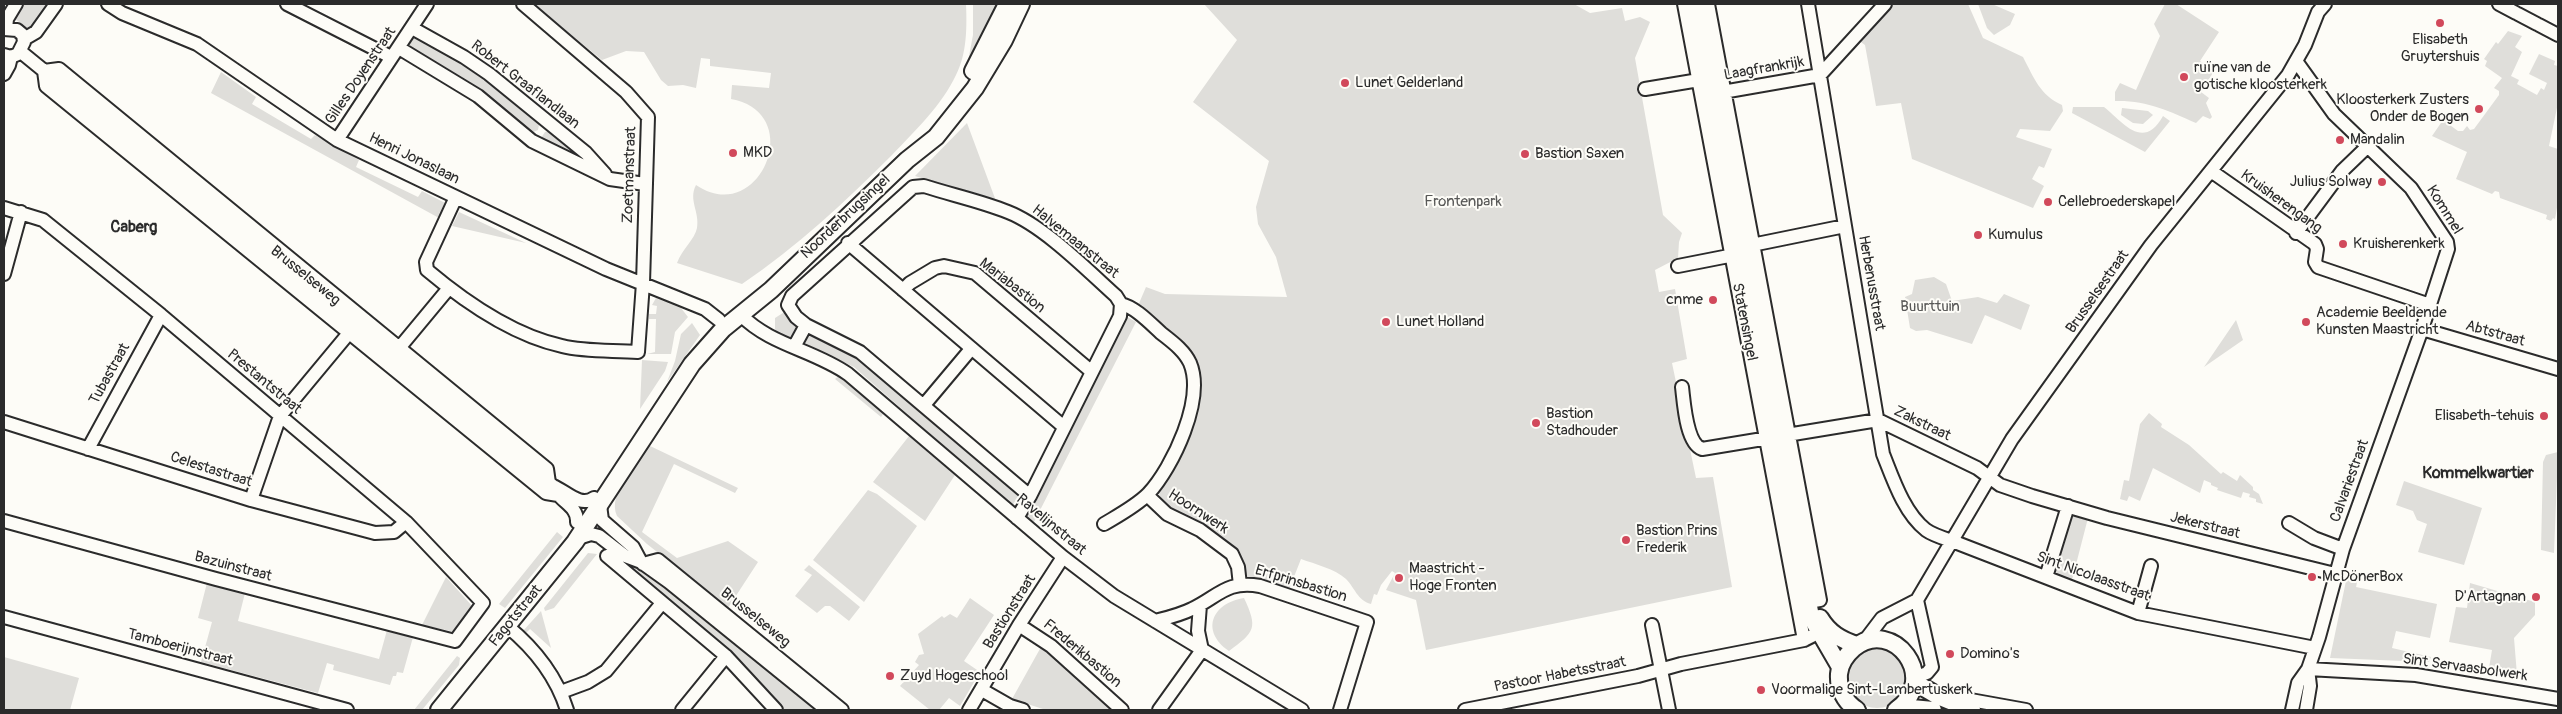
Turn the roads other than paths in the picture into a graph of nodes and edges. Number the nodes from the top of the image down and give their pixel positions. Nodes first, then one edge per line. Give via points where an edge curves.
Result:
1 (16, 4) edge
2 (56, 4) edge
3 (108, 4) edge
4 (287, 4) edge
5 (428, 4) edge
6 (523, 4) edge
7 (1007, 4) edge
8 (1021, 4) edge
9 (1684, 4) edge
10 (1696, 4) edge
11 (1708, 4) edge
12 (1808, 4) edge
13 (1885, 4) edge
14 (2499, 4) edge
15 (2320, 7) edge
16 (412, 28) junction
17 (5, 29) edge
18 (2558, 35) edge
19 (24, 39) junction
20 (395, 52) junction
21 (12, 54) edge
22 (2296, 61) junction
23 (44, 71) junction
24 (4, 74) edge
25 (1820, 75) junction
26 (1711, 86) junction
27 (1645, 89) dead end
28 (547, 123) junction
29 (337, 140) junction
30 (532, 141) junction
31 (2368, 146) junction
32 (907, 160) junction
33 (2211, 171) junction
34 (610, 179) junction
35 (645, 184) junction
36 (456, 197) junction
37 (4, 208) edge
38 (21, 212) junction
39 (1845, 226) junction
40 (2296, 233) junction
41 (848, 243) junction
42 (1742, 250) junction
43 (1678, 266) dead end
44 (4, 274) edge
45 (785, 274) junction
46 (643, 283) junction
47 (449, 288) junction
48 (903, 290) junction
49 (1121, 304) junction
50 (788, 305) joint
51 (2430, 306) junction
52 (161, 315) junction
53 (741, 315) junction
54 (719, 320) junction
55 (806, 324) junction
56 (2423, 328) junction
57 (348, 333) junction
58 (400, 347) junction
59 (794, 347) junction
60 (971, 349) junction
61 (2558, 369) edge
62 (1092, 372) junction
63 (1682, 387) dead end
64 (924, 405) junction
65 (280, 416) junction
66 (650, 418) junction
67 (1878, 420) junction
68 (4, 422) edge
69 (1064, 427) junction
70 (1777, 437) junction
71 (88, 449) junction
72 (1989, 478) junction
73 (553, 488) junction
74 (1147, 495) junction
75 (1030, 496) junction
76 (251, 500) junction
77 (597, 501) junction
78 (2068, 506) junction
79 (1017, 518) junction
80 (4, 521) edge
81 (406, 522) junction
82 (2289, 523) dead end
83 (1104, 524) dead end
84 (582, 527) junction
85 (1952, 541) junction
86 (2343, 549) junction
87 (629, 552) junction
88 (607, 556) dead end
89 (1063, 557) junction
90 (642, 563) junction
91 (2151, 566) dead end
92 (625, 570) junction
93 (2335, 574) junction
94 (2046, 578) junction
95 (1240, 584) junction
96 (1917, 600) junction
97 (1808, 602) junction
98 (662, 603) junction
99 (1200, 605) junction
100 (482, 607) joint
101 (2138, 613) junction
102 (4, 617) edge
103 (1154, 621) junction
104 (1019, 624) junction
105 (1652, 625) dead end
106 (507, 626) junction
107 (1818, 632) junction
108 (1804, 640) junction
109 (1860, 644) junction
110 (2315, 648) junction
111 (1202, 650) junction
112 (726, 656) junction
113 (1840, 667) junction
114 (2308, 669) junction
115 (1661, 670) junction
116 (1914, 680) junction
117 (982, 690) junction
118 (561, 692) junction
119 (2558, 699) edge
120 (1948, 701) junction
121 (1844, 704) edge
122 (1899, 708) edge
123 (347, 710) edge
124 (426, 710) edge
125 (439, 710) edge
126 (567, 710) edge
127 (682, 710) edge
128 (776, 710) edge
129 (827, 710) edge
130 (842, 710) edge
131 (969, 710) edge
132 (1023, 710) edge
133 (1122, 710) edge
134 (1159, 710) edge
135 (1302, 710) edge
136 (1340, 710) edge
137 (1465, 710) edge
138 (1669, 710) edge
139 (1857, 710) edge
140 (1933, 710) edge
141 (1972, 710) edge
142 (2026, 710) edge
143 (2292, 710) edge
144 (2306, 710) edge

1 - 17 street
2 - 19 street via 33,34
3 - 29 street, Henri Jonaslaan via 197,44
4 - 20 street
5 - 16 street, Gilles Doyenstraat
6 - 35 street, Zoetmanstraat via 646,113
7 - 32 main road, Noorderbrugsingel via 974,69
8 - 32 main road, Noorderbrugsingel via 975,88 936,137
9 - 26 street, Statensingel
10 - 26 main road, Statensingel
11 - 26 street, Statensingel
12 - 25 street, Herbenusstraat
13 - 25 street
14 - 18 street
15 - 22 street, Brusselsestraat
16 - 20 street, Gilles Doyenstraat
16 - 28 street, Robert Graaflandlaan via 483,70
17 - 19 street via 17,30
19 - 21 street
20 - 29 street, Gilles Doyenstraat
20 - 30 street via 478,96
21 - 23 street, Brusselseweg
21 - 24 street
22 - 31 street, Kommel via 2330,108
22 - 33 street, Brusselsestraat
23 - 57 street, Brusselseweg via 46,86
23 - 58 street, Brusselseweg via 59,69
23 - 73 street, Brusselseweg
25 - 26 street, Laagfrankrijk
25 - 39 street, Herbenusstraat
26 - 27 street, Laagfrankrijk
26 - 42 main road, Statensingel
28 - 30 street
28 - 34 street, Robert Graaflandlaan via 586,154
29 - 36 street, Henri Jonaslaan
30 - 34 street
31 - 40 street via 2342,172
31 - 51 street, Kommel via 2411,188 2447,242 2448,248
32 - 45 main road, Noorderbrugsingel
33 - 40 street, Kruisherengang
33 - 72 street, Brusselsestraat via 2151,245 2012,439
34 - 35 street
35 - 46 street, Zoetmanstraat
36 - 46 street, Henri Jonaslaan via 606,269
36 - 47 street via 425,266
37 - 38 street, Prestantstraat
38 - 44 street
38 - 52 street, Prestantstraat via 43,220
39 - 42 street
39 - 67 street, Herbenusstraat
40 - 51 street, Kruisherengang via 2315,244 2318,267
41 - 48 street
41 - 49 street, Halvemaanstraat via 910,188 924,186 1018,216 1055,243
41 - 50 street, Halvemaanstraat via 792,296
42 - 43 street
42 - 70 main road, Statensingel
45 - 53 main road, Noorderbrugsingel
45 - 54 main road, Noorderbrugsingel via 766,283
46 - 47 street, Zoetmanstraat via 638,352 576,348 542,340 490,316
46 - 54 street, Henri Jonaslaan via 705,309
47 - 58 street
48 - 60 street
48 - 62 street, Mariabastion via 910,282 944,266 975,274
49 - 62 street via 1120,316
49 - 74 street, Halvemaanstraat via 1178,347 1192,369 1192,398 1184,434 1171,461
50 - 55 street, Ravelijnstraat
51 - 56 street, Calvariestraat
52 - 65 street, Prestantstraat
52 - 71 street, Tubastraat
53 - 59 street, Ravelijnstraat via 755,329
53 - 66 main road, Noorderbrugsingel via 718,334
54 - 66 main road, Noorderbrugsingel via 686,358
55 - 59 street
55 - 64 street, Ravelijnstraat via 856,348
56 - 61 street, Abtstraat
56 - 86 street, Calvariestraat
57 - 65 street
57 - 73 street, Brusselseweg via 546,493
58 - 73 street, Brusselseweg via 547,469
59 - 79 street, Ravelijnstraat via 848,374
60 - 64 street
60 - 69 street
62 - 69 street
63 - 70 street, Zakstraat via 1691,439 1697,448 1708,450
64 - 75 street, Ravelijnstraat
65 - 76 street
65 - 81 street, Prestantstraat
66 - 77 main road
67 - 70 street, Zakstraat
67 - 72 street, Zakstraat via 1976,468
67 - 85 street, Herbenusstraat via 1883,454 1902,497 1923,527
68 - 71 street, Celestastraat
69 - 75 street
70 - 97 main road, Statensingel
70 - 108 street, Statensingel
71 - 76 street, Celestastraat
72 - 78 street, Jekerstraat via 2000,485
72 - 85 street, Brusselsestraat
73 - 77 street, Brusselseweg via 579,501
73 - 84 street, Brusselseweg via 573,509
74 - 83 street
74 - 95 street, Hoornwerk via 1164,512 1200,530 1232,554
75 - 79 street
76 - 81 street, Celestastraat via 374,533 394,532
77 - 84 main road
77 - 87 street, Brusselseweg via 602,520
78 - 93 street, Jekerstraat
78 - 94 street
79 - 89 street, Ravelijnstraat
80 - 100 street, Bazuinstraat via 455,641
81 - 100 street, Prestantstraat via 482,600
82 - 86 street via 2314,538
84 - 87 street, Brusselseweg via 586,534 596,535
84 - 106 main road, Fagotstraat
84 - 124 main road, Fagotstraat
85 - 94 street, Sint Nicolaasstraat
85 - 96 street, Brusselsestraat
86 - 93 street, Calvariestraat
87 - 90 street, Brusselseweg
87 - 92 street
88 - 92 street
89 - 103 street, Ravelijnstraat via 1114,596
89 - 104 street, Bastionstraat
90 - 129 street, Brusselseweg
90 - 130 street, Brusselseweg via 658,560
91 - 101 street
92 - 98 street
93 - 110 street, Calvariestraat
94 - 101 street, Sint Nicolaasstraat
95 - 99 street, Erfprinsbastion via 1218,591
95 - 136 street, Erfprinsbastion via 1260,586 1367,622
96 - 109 street via 1882,618
96 - 116 street via 1932,668
97 - 107 main road, Statensingel
97 - 109 main road, Statensingel via 1828,629 1841,639
98 - 112 street
98 - 118 street via 606,671
99 - 103 street, Erfprinsbastion
99 - 111 street via 1198,625
101 - 110 street, Sint Nicolaasstraat
102 - 123 street, Tamboerijnstraat
103 - 111 street, Ravelijnstraat
104 - 117 street, Bastionstraat
104 - 133 street, Frederikbastion via 1051,646
105 - 115 street
106 - 118 street via 536,653
106 - 125 main road, Fagotstraat
107 - 108 street, Pastoor Habetsstraat
107 - 113 main road, Statensingel
108 - 115 street, Pastoor Habetsstraat
109 - 113 main road via 1847,654
109 - 116 main road via 1880,640 1897,646 1912,663
110 - 114 street, Calvariestraat
111 - 134 street
111 - 135 street, Ravelijnstraat
112 - 127 street
112 - 128 street
113 - 121 main road
114 - 119 street, Sint Servaasbolwerk via 2416,674
114 - 143 street, Calvariestraat via 2298,683
114 - 144 street, Calvariestraat via 2310,686
115 - 137 street, Pastoor Habetsstraat
115 - 138 street
116 - 120 main road
116 - 122 main road via 1909,697
117 - 131 street, Bastionstraat
117 - 132 street
118 - 126 street
120 - 141 main road
120 - 142 street via 1954,697
121 - 139 main road
122 - 140 main road

